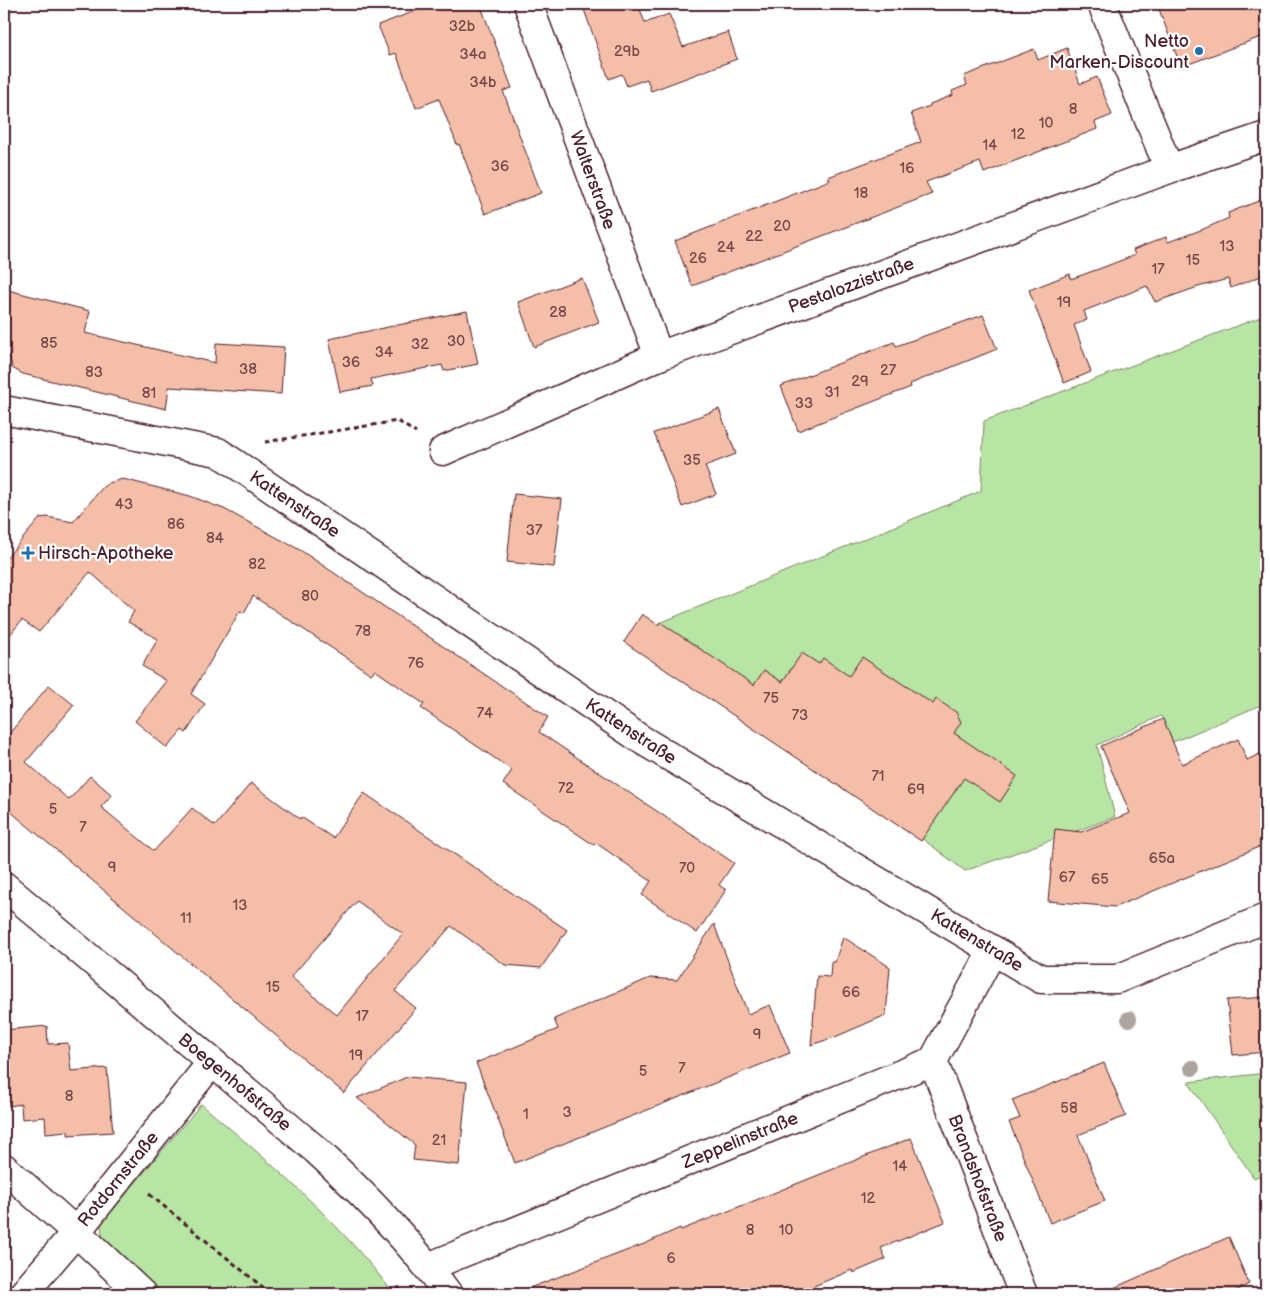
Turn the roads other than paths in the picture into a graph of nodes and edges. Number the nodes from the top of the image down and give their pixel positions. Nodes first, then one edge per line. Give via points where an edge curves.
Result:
1 (528, 4) edge
2 (1102, 4) edge
3 (1266, 136) edge
4 (1169, 169) junction
5 (659, 356) junction
6 (4, 410) edge
7 (444, 451) road end
8 (4, 886) edge
9 (1266, 918) edge
10 (993, 950) junction
11 (933, 1061) junction
12 (212, 1062) junction
13 (4, 1168) edge
14 (76, 1232) junction
15 (428, 1267) junction
16 (23, 1294) edge
17 (142, 1294) edge
18 (448, 1294) edge
19 (1023, 1294) edge

1 - 5 street, Walterstraße
2 - 4 street
3 - 4 street, Pestalozzistraße
4 - 5 street, Pestalozzistraße
5 - 7 street, Pestalozzistraße
6 - 10 street, Kattenstraße via 218,452 642,740
8 - 12 street, Boegenhofstraße
9 - 10 street, Kattenstraße via 1117,979 1041,979
10 - 11 street
11 - 15 street, Zeppelinstraße
11 - 19 street, Brandshofstraße
12 - 14 street, Rotdornstraße
12 - 15 street, Boegenhofstraße via 350,1181
13 - 14 street
14 - 16 street, Rotdornstraße
14 - 17 street
15 - 18 street, Boegenhofstraße

